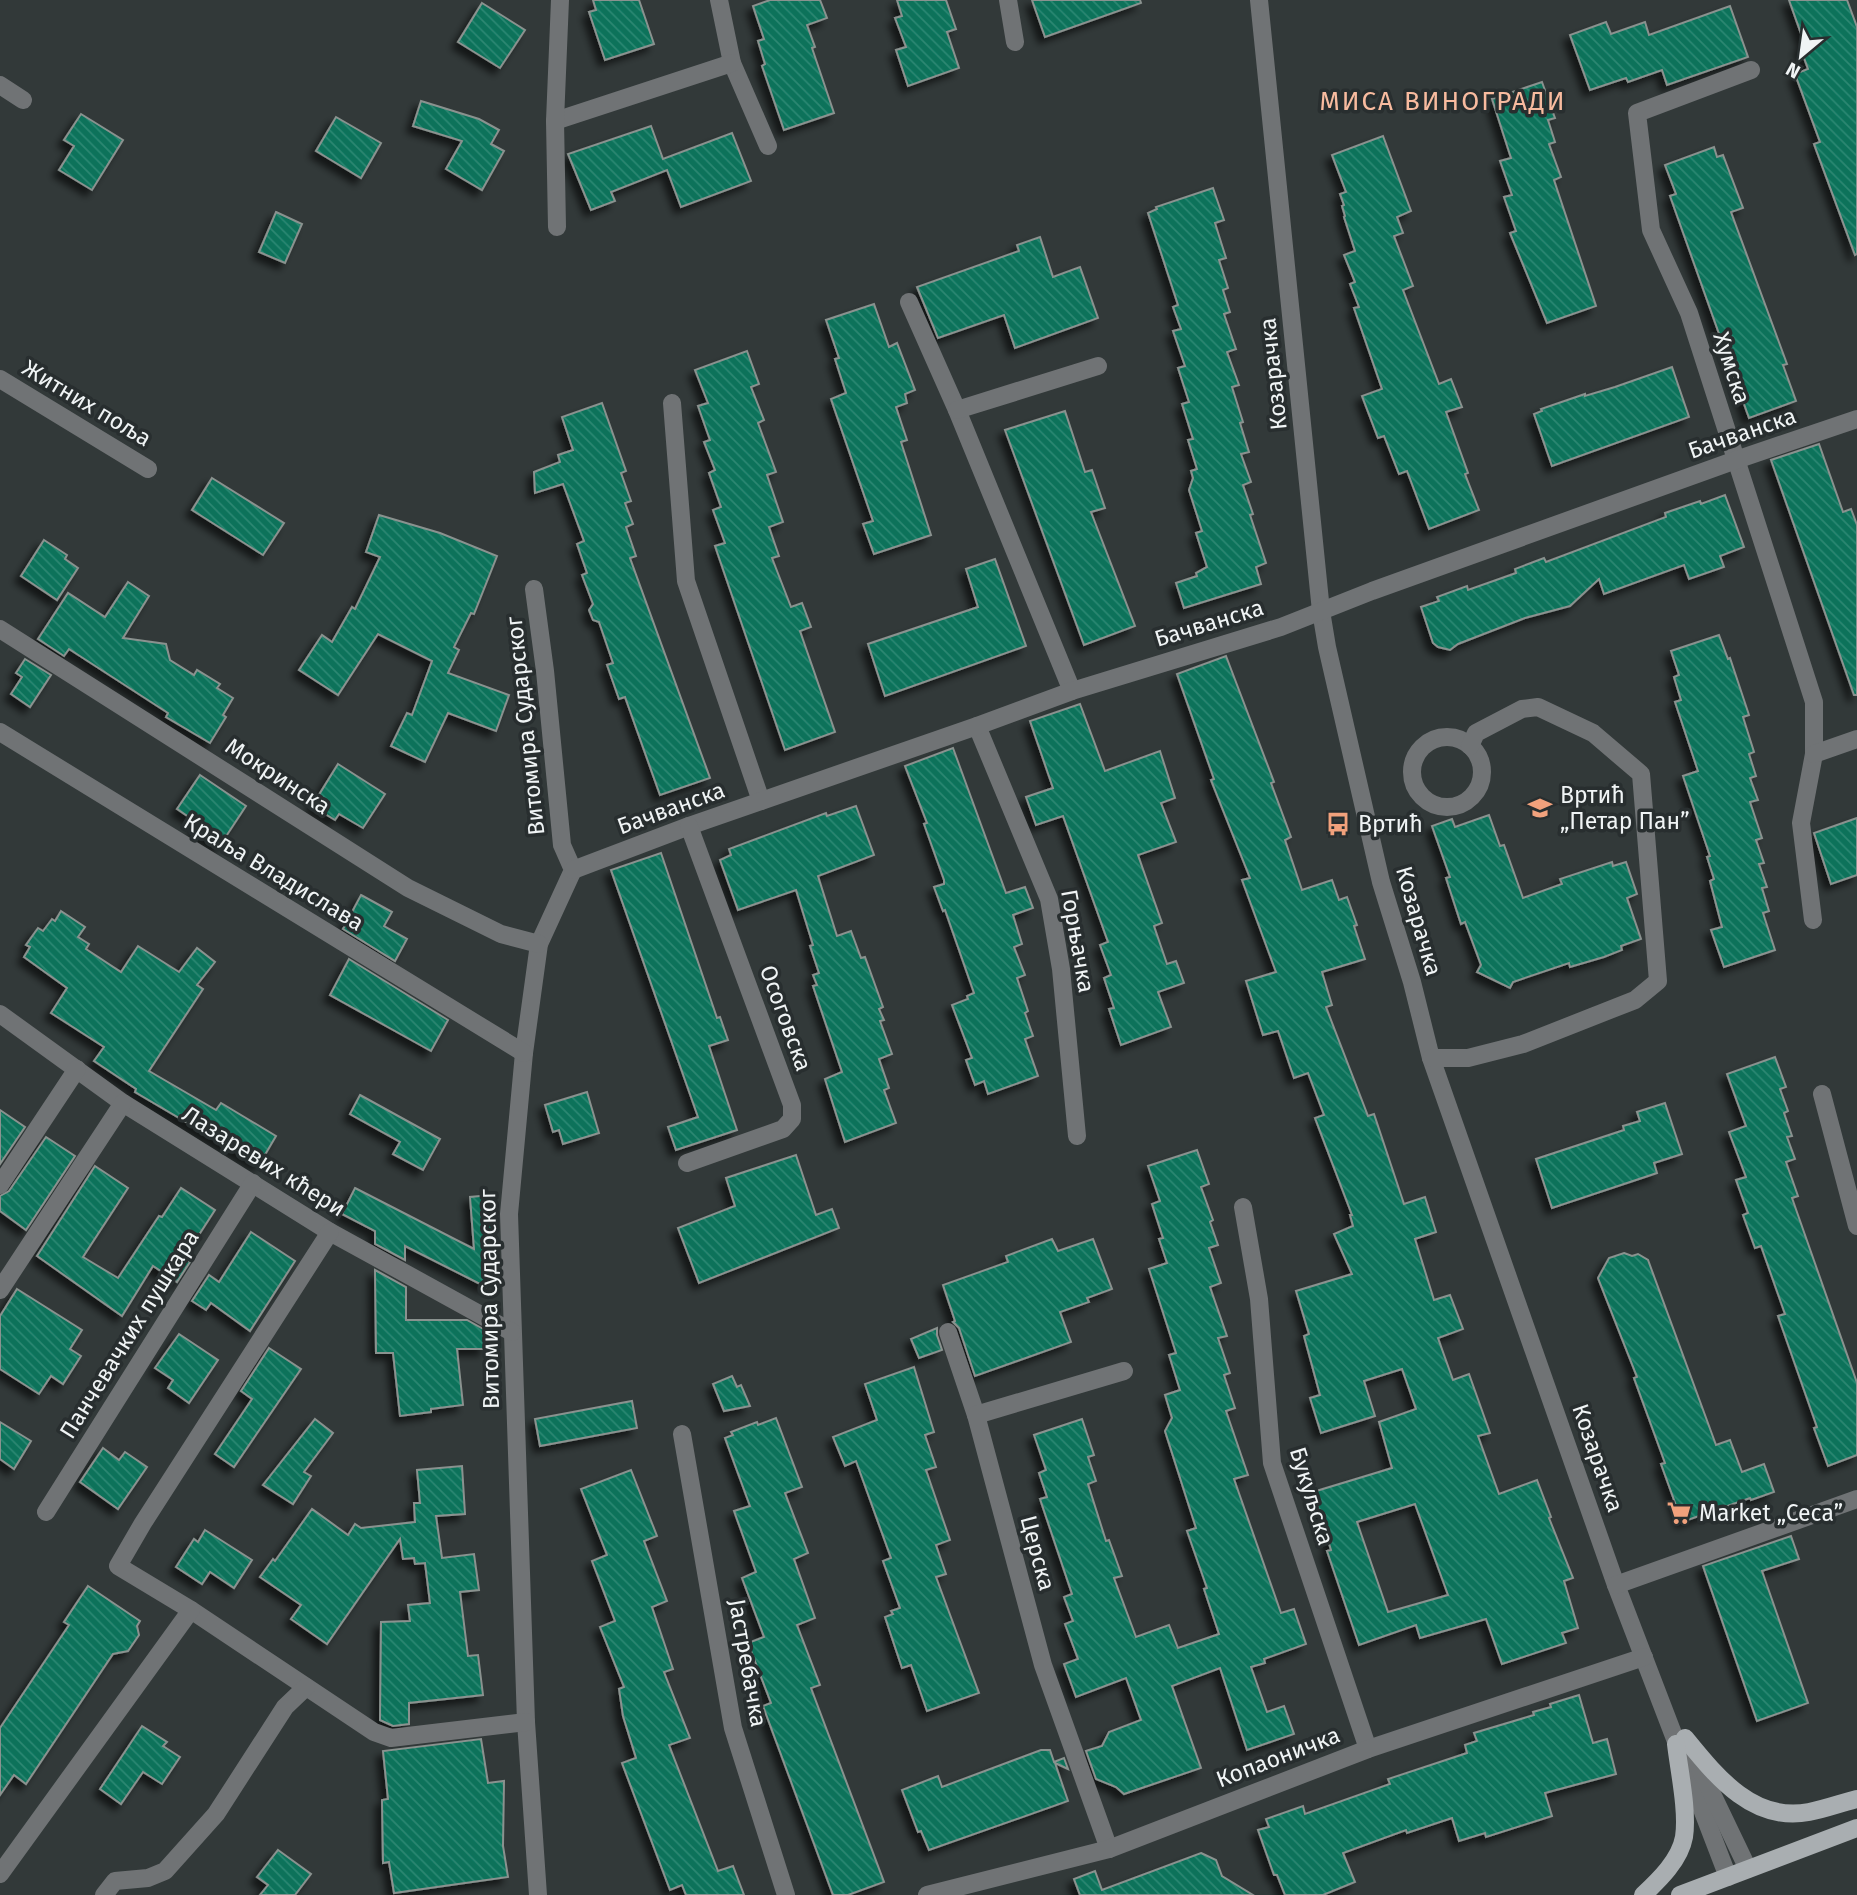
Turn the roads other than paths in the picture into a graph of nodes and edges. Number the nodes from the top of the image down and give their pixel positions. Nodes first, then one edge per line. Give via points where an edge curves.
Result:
1 (559, 0) edge
2 (719, 0) edge
3 (1009, 0) edge
4 (1259, 0) edge
5 (1015, 42) dead end
6 (732, 63) junction
7 (1751, 70) dead end
8 (0, 85) edge
9 (23, 100) dead end
10 (555, 121) junction
11 (768, 146) dead end
12 (557, 227) dead end
13 (909, 302) dead end
14 (1098, 366) dead end
15 (0, 379) edge
16 (672, 403) dead end
17 (957, 410) junction
18 (1857, 419) edge
19 (1736, 460) junction
20 (148, 469) dead end
21 (534, 589) dead end
22 (1321, 611) junction
23 (0, 629) edge
24 (1072, 691) junction
25 (977, 726) junction
26 (0, 732) edge
27 (1857, 739) edge
28 (1470, 746) junction
29 (1814, 754) junction
30 (761, 801) junction
31 (689, 826) junction
32 (573, 870) junction
33 (1813, 920) dead end
34 (540, 944) junction
35 (0, 1014) edge
36 (524, 1053) junction
37 (1431, 1058) junction
38 (77, 1069) junction
39 (1822, 1094) dead end
40 (123, 1103) junction
41 (1077, 1136) dead end
42 (687, 1163) dead end
43 (253, 1183) junction
44 (0, 1185) edge
45 (1243, 1207) dead end
46 (1857, 1226) edge
47 (330, 1232) junction
48 (0, 1290) edge
49 (512, 1332) junction
50 (948, 1332) dead end
51 (1124, 1371) dead end
52 (976, 1415) junction
53 (682, 1434) dead end
54 (1857, 1499) edge
55 (46, 1512) dead end
56 (1616, 1585) junction
57 (191, 1610) junction
58 (1644, 1657) junction
59 (306, 1687) junction
60 (526, 1722) junction
61 (1680, 1741) junction
62 (1368, 1749) junction
63 (1857, 1799) edge
64 (1857, 1828) edge
65 (1109, 1849) junction
66 (1748, 1869) junction
67 (0, 1874) edge
68 (1728, 1877) junction
69 (104, 1895) edge
70 (538, 1895) edge
71 (786, 1895) edge
72 (927, 1895) edge
73 (1643, 1895) edge
74 (1680, 1895) edge

1 - 10 street
2 - 6 street
3 - 5 street
4 - 22 street, Козарачка
6 - 10 street
6 - 11 street
7 - 19 street, Хумска via 1637,113 1651,230 1689,313
8 - 9 street
10 - 12 street
13 - 17 street
14 - 17 street
15 - 20 street, Житних поља
16 - 30 street via 686,582
17 - 24 street
18 - 19 street, Бачванска
19 - 22 street, Бачванска
19 - 29 street, Хумска via 1814,702
21 - 32 street, Витомира Сударског via 562,845
22 - 24 street, Бачванска
22 - 37 street, Козарачка via 1381,882
23 - 34 street, Мокринска via 408,888 501,934
24 - 25 street, Бачванска
25 - 30 street, Бачванска
25 - 41 street, Горњачка via 1049,899 1061,969
26 - 36 street, Краља Владислава
27 - 29 street
28 - 28 street via 1449,737 1437,738 1419,752 1412,775 1430,803 1452,807 1473,797 1483,777 1478,755
28 - 37 street via 1476,733 1522,709 1538,707 1592,733 1641,774 1658,981 1635,1000 1523,1044 1468,1058
29 - 33 street, Хумска via 1801,822
30 - 31 street, Бачванска
31 - 32 street, Бачванска
31 - 42 street, Осоговска via 792,1105 792,1119 783,1129
32 - 34 street, Витомира Сударског
34 - 36 street, Витомира Сударског
35 - 38 street, Лазаревих кћери
36 - 49 street, Витомира Сударског via 509,1214
37 - 56 street, Козарачка
38 - 40 street, Лазаревих кћери
38 - 44 street
39 - 46 street
40 - 43 street, Лазаревих кћери
40 - 48 street
43 - 47 street, Лазаревих кћери
43 - 55 street, Панчевачких пушкара
45 - 62 street, Букуљска via 1259,1298 1272,1463
47 - 49 street, Лазаревих кћери
47 - 57 street via 118,1566
49 - 60 street, Витомира Сударског
50 - 52 street, Церска
51 - 52 street
52 - 65 street, Церска via 1042,1665
53 - 71 street, Јастребачка via 733,1728
54 - 56 street
56 - 58 street, Козарачка
57 - 59 street
57 - 67 street
58 - 61 street, Козарачка
58 - 62 street, Копаоничка
59 - 60 street via 390,1738
59 - 69 street via 285,1707 216,1814 165,1871 148,1878 115,1881
60 - 70 street, Витомира Сударског
61 - 63 main road via 1736,1793 1764,1808 1808,1813
61 - 66 street, Козарачка via 1707,1780
61 - 68 street, Козарачка
61 - 73 main road via 1684,1837 1671,1865
62 - 65 street, Копаоничка
64 - 66 main road
65 - 72 street, Копаоничка
66 - 68 main road
68 - 74 main road

